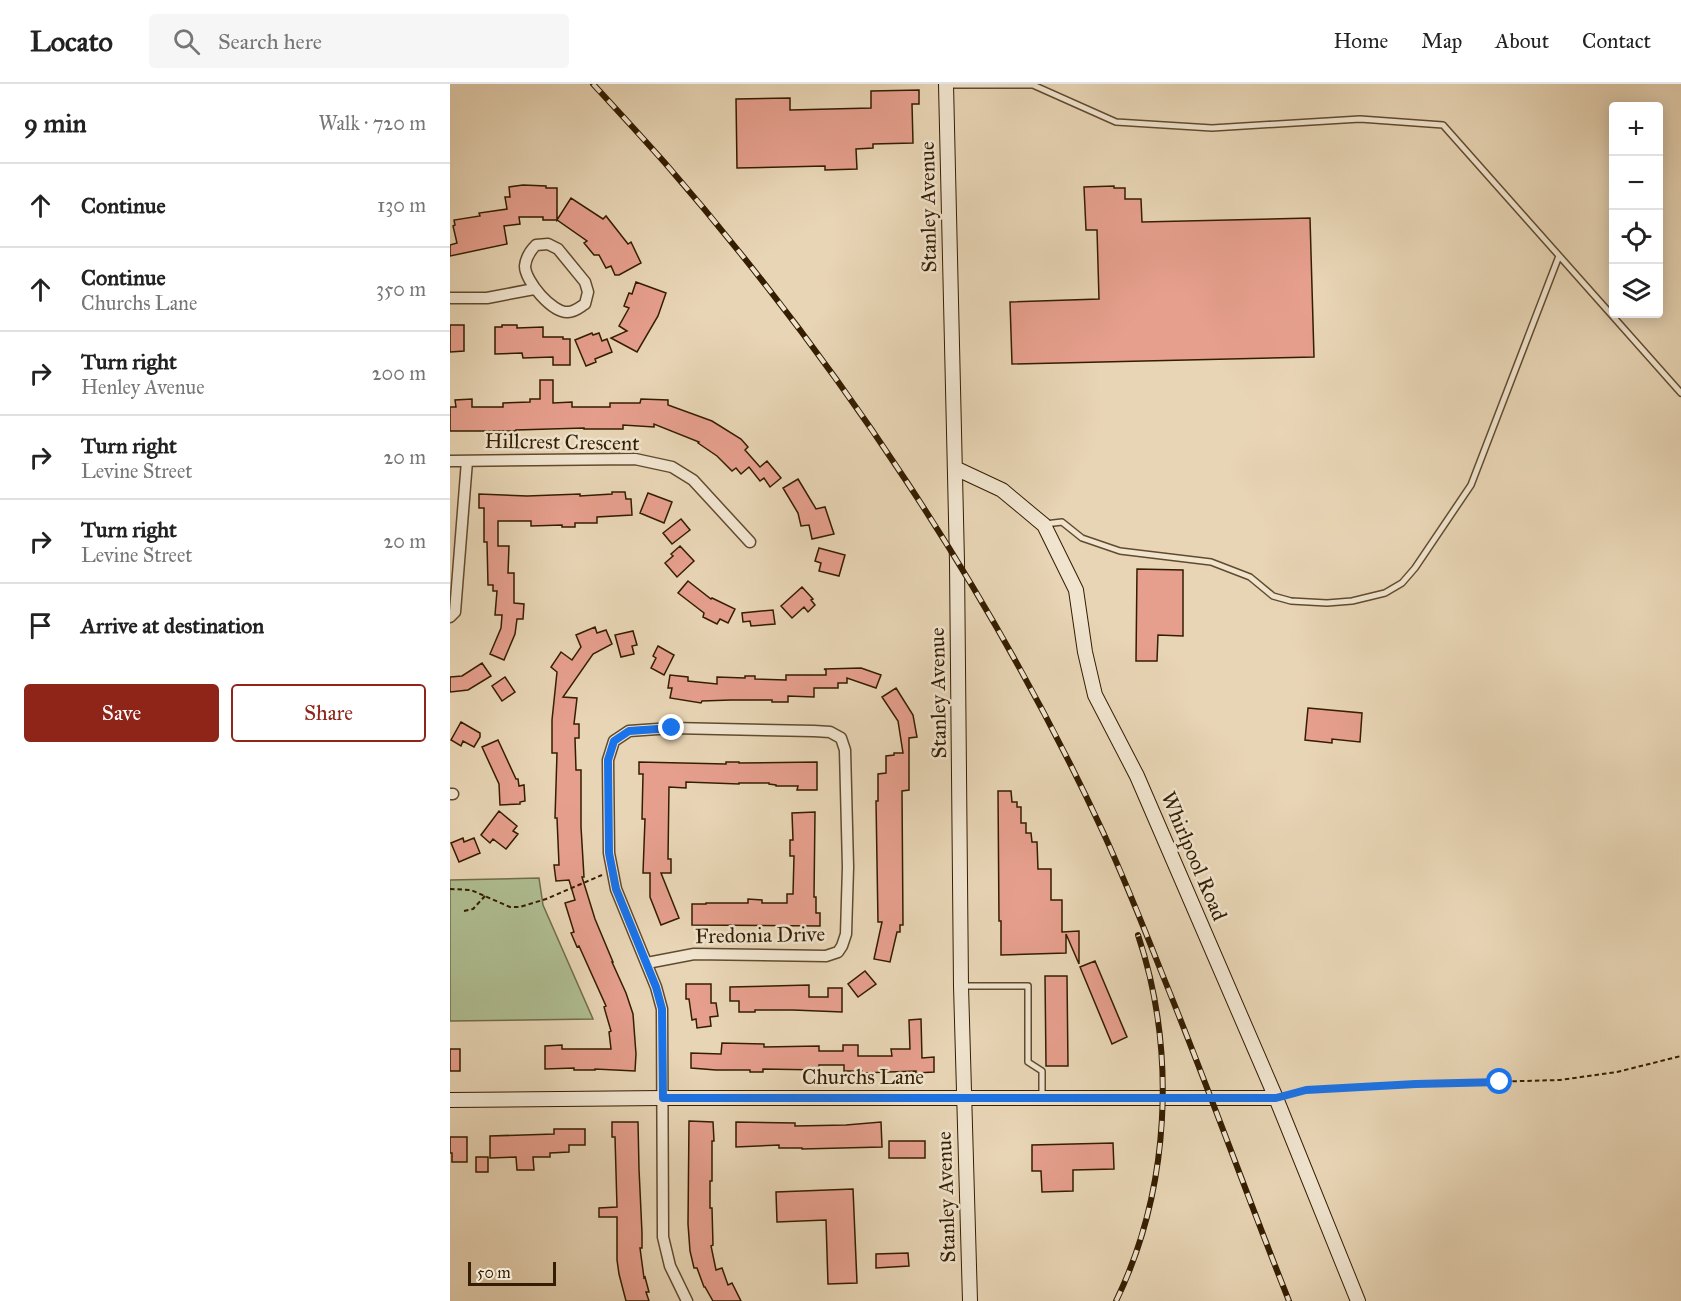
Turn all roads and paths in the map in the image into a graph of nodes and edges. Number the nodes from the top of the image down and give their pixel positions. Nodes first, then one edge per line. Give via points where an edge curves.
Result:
1 (946, 85) edge
2 (1559, 256) junction
3 (534, 289) junction
4 (450, 298) edge
5 (1681, 393) edge
6 (450, 461) edge
7 (467, 461) junction
8 (955, 468) junction
9 (1044, 525) junction
10 (750, 542) dead end
11 (450, 617) edge
12 (613, 871) junction
13 (450, 889) edge
14 (485, 896) junction
15 (464, 911) dead end
16 (647, 963) junction
17 (961, 986) junction
18 (1681, 1056) edge
19 (663, 1098) junction
20 (964, 1098) junction
21 (1042, 1098) junction
22 (1276, 1098) junction
23 (450, 1100) edge
24 (687, 1301) edge
25 (970, 1301) edge
26 (1358, 1301) edge

1 - 2 lane via 1033,85 1116,122 1212,128 1360,119 1443,125
1 - 8 street, Stanley Avenue
2 - 5 lane
2 - 9 lane via 1471,484 1416,567 1402,583 1385,593 1352,601 1292,601 1273,596 1250,577 1210,562 1120,551 1082,538 1062,522
3 - 3 street via 555,308 566,312 585,304 588,292 585,282 558,249 548,244 536,245 529,253 525,268
3 - 4 street via 487,298
6 - 7 street, Hillcrest Crescent
7 - 10 street, Hillcrest Crescent via 635,459 672,467 693,480
7 - 11 street via 455,612
8 - 9 street, Whirlpool Road via 1002,490
8 - 17 street, Stanley Avenue
9 - 22 street, Whirlpool Road via 1076,590 1095,695 1137,776
12 - 14 path via 520,907
12 - 16 street via 616,889
12 - 16 street, Fredonia Drive via 609,853 608,760 614,741 629,731 814,731 830,732 841,738 845,750 848,867 846,934 838,952 826,956 694,954
13 - 14 path via 471,890
14 - 15 path via 473,909
16 - 19 street via 662,1009
17 - 20 street, Stanley Avenue
17 - 21 lane via 1028,986 1028,1062 1042,1071
18 - 22 path via 1617,1072 1560,1080 1328,1088
19 - 20 street, Churchs Lane
19 - 23 street, Churchs Lane
19 - 24 street via 663,1237 670,1266
20 - 21 street, Churchs Lane
20 - 25 street, Stanley Avenue
21 - 22 street, Churchs Lane
22 - 26 street, Whirlpool Road

